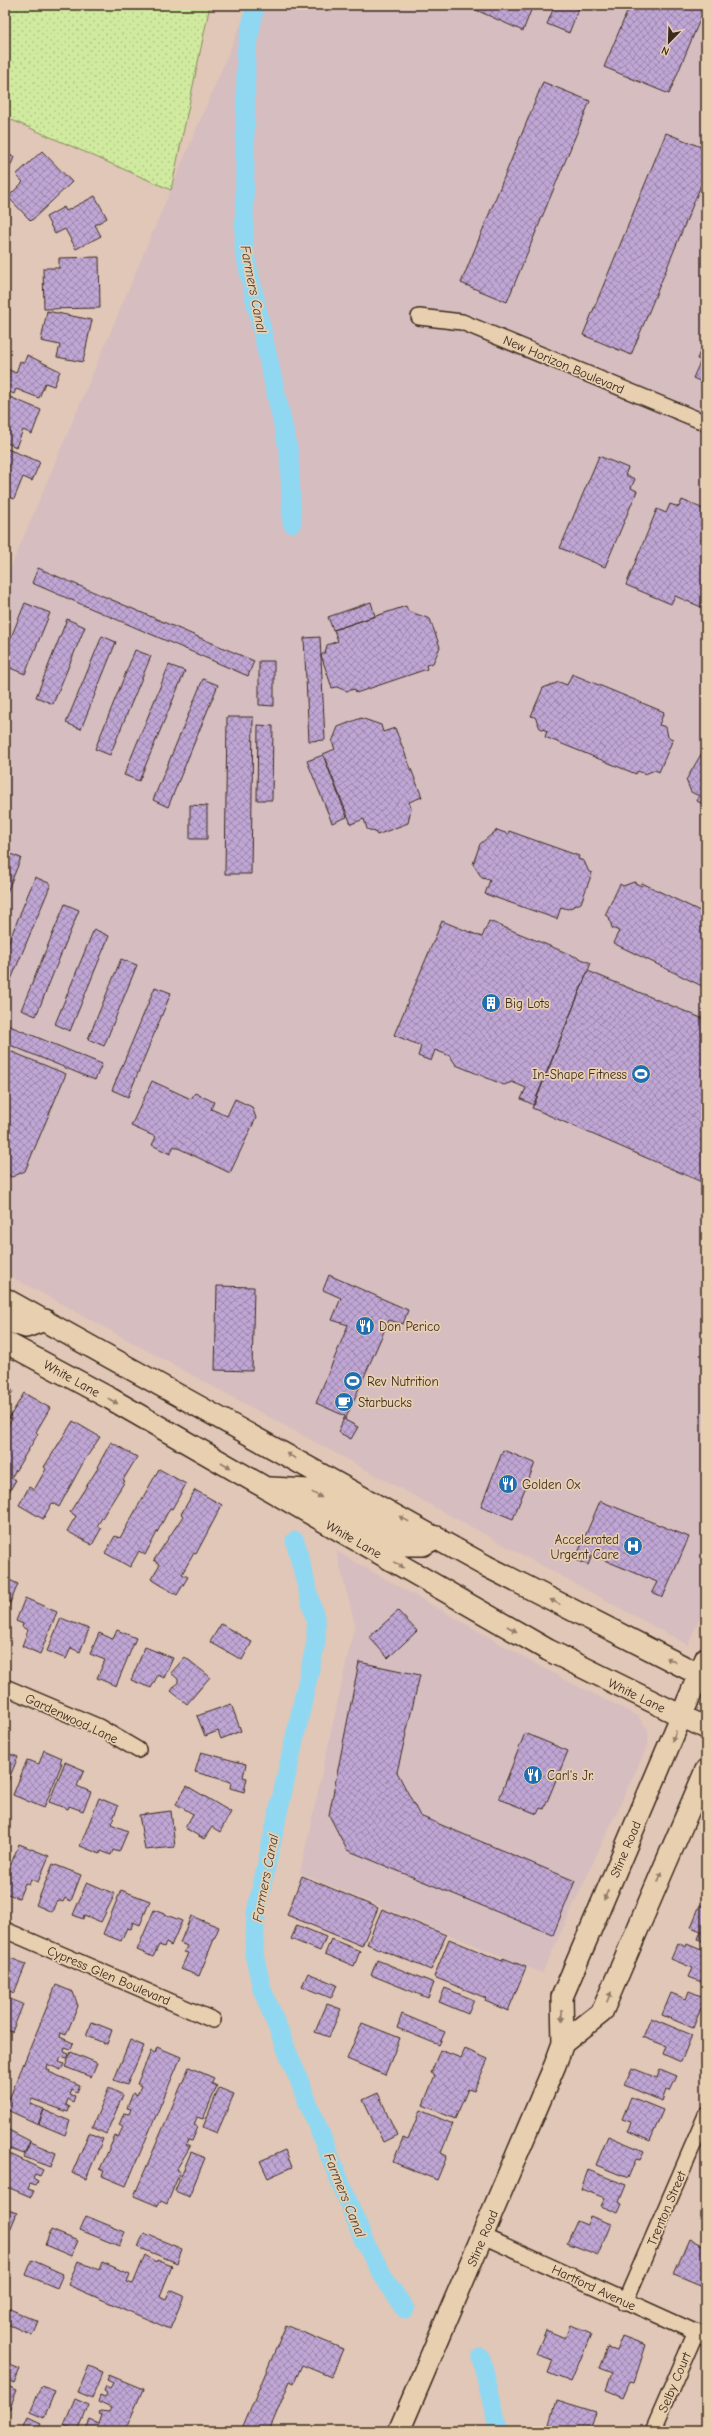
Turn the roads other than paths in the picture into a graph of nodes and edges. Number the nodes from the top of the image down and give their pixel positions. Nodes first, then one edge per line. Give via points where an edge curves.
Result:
1 (419, 317) dead end
2 (706, 423) edge
3 (5, 1299) edge
4 (5, 1320) edge
5 (45, 1320) junction
6 (5, 1342) edge
7 (266, 1488) junction
8 (437, 1537) junction
9 (704, 1670) edge
10 (5, 1687) edge
11 (682, 1717) junction
12 (706, 1728) edge
13 (138, 1750) dead end
14 (706, 1770) edge
15 (5, 1930) edge
16 (213, 2020) dead end
17 (563, 2043) junction
18 (706, 2115) edge
19 (483, 2236) junction
20 (625, 2302) junction
21 (701, 2334) edge
22 (399, 2431) edge
23 (653, 2431) edge

1 - 2 street, New Horizon Boulevard via 462,322
3 - 5 main road
4 - 5 main road via 26,1328
8 -> 5 main road
6 -> 7 main road, White Lane
7 -> 8 main road via 309,1490 406,1545 423,1546
7 -> 11 main road, White Lane via 548,1650
9 -> 8 main road via 561,1605
9 - 11 main road, Stine Road
10 - 13 street, Gardenwood Lane via 99,1727
11 - 12 main road, White Lane
11 -> 17 main road, Stine Road via 562,1998
17 -> 14 main road, Stine Road via 602,2012
15 - 16 street, Cypress Glen Boulevard
17 - 19 main road, Stine Road
18 - 20 street, Trenton Street
19 - 20 street, Hartford Avenue
19 - 22 main road, Stine Road
20 - 21 street, Hartford Avenue
21 - 23 street, Selby Court

